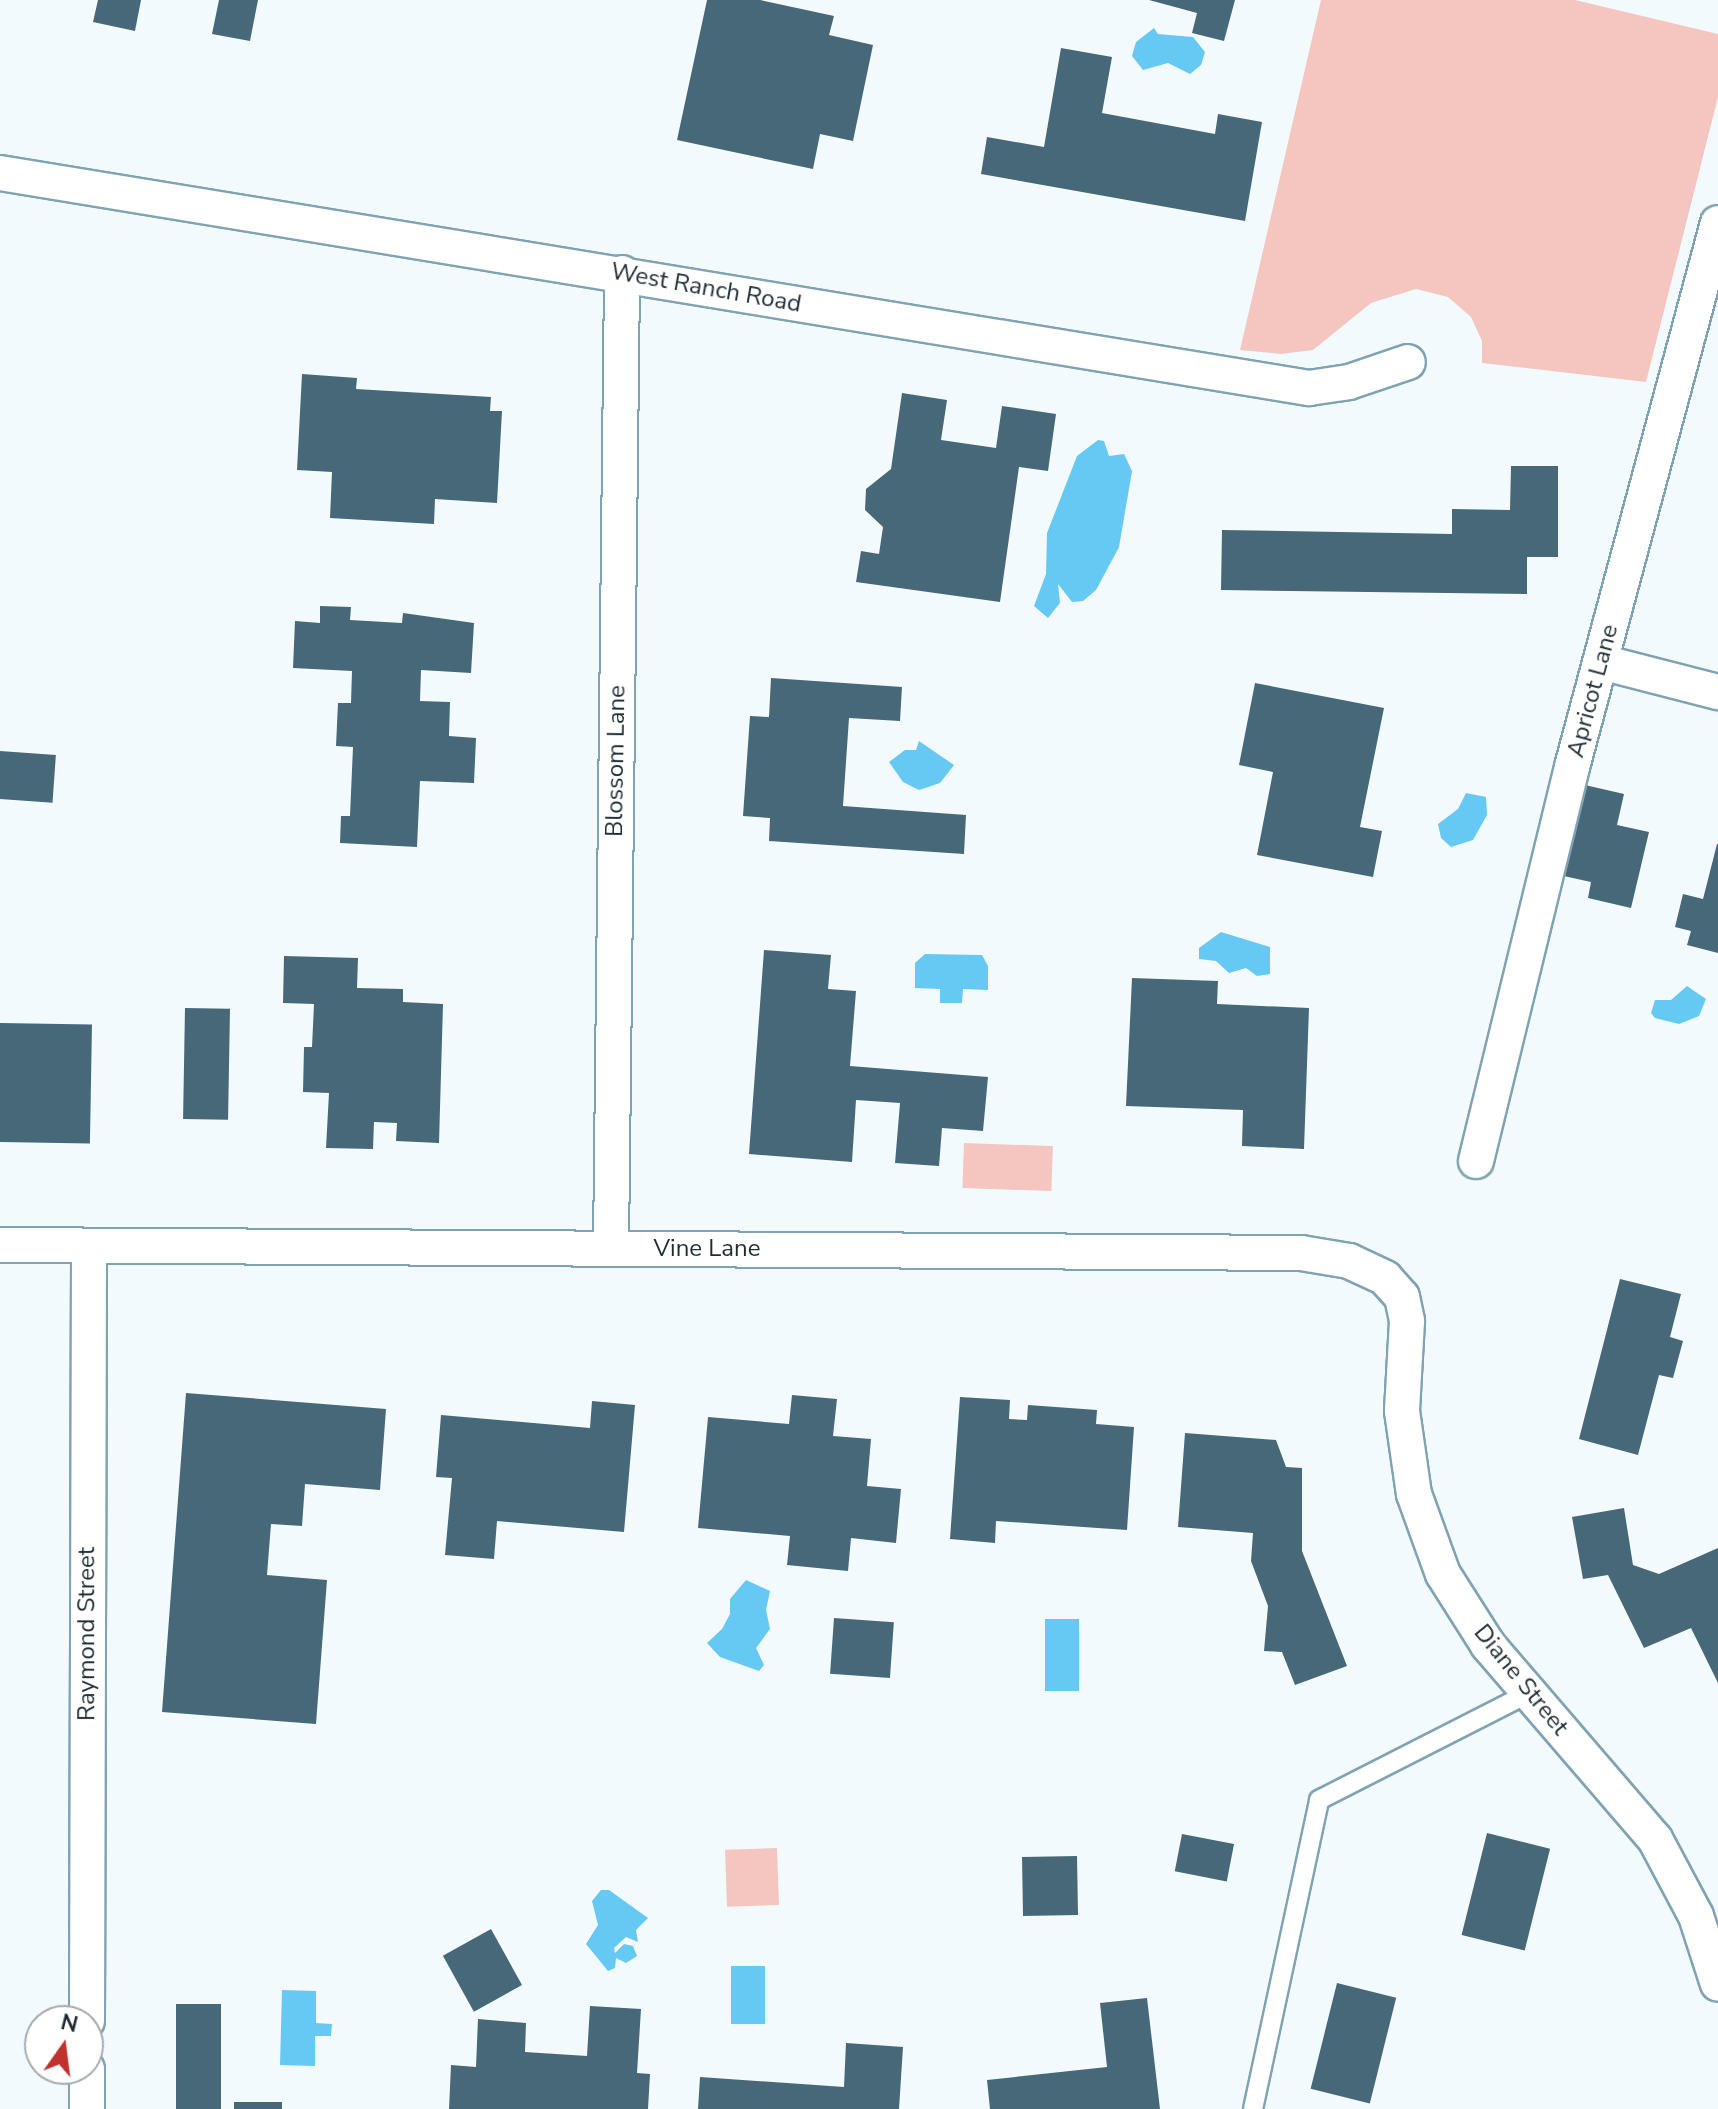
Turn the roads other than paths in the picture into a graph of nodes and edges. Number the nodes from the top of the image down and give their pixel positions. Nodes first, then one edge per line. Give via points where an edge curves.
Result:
1 (0, 173) edge
2 (1718, 223) edge
3 (622, 273) junction
4 (1408, 362) dead end
5 (1601, 662) junction
6 (1718, 692) edge
7 (1476, 1161) dead end
8 (0, 1245) edge
9 (89, 1246) junction
10 (611, 1248) junction
11 (1402, 1297) joint
12 (1529, 1693) junction
13 (1718, 1984) edge
14 (87, 2005) edge
15 (87, 2085) edge
16 (87, 2109) edge
17 (1253, 2109) edge

1 - 3 street, West Ranch Road
2 - 5 street, Apricot Lane
3 - 4 street, West Ranch Road via 1309,388 1349,382
3 - 10 street, Blossom Lane
5 - 6 street
5 - 7 street, Apricot Lane
8 - 9 street, Vine Lane
9 - 10 street, Vine Lane
9 - 14 street, Raymond Street
10 - 11 street, Vine Lane via 1301,1253 1349,1261 1385,1278
11 - 12 street, Diane Street via 1407,1321 1402,1411 1414,1494 1443,1574 1488,1645
12 - 13 street, Diane Street via 1655,1839 1696,1916
12 - 17 lane via 1319,1800
15 - 16 street

